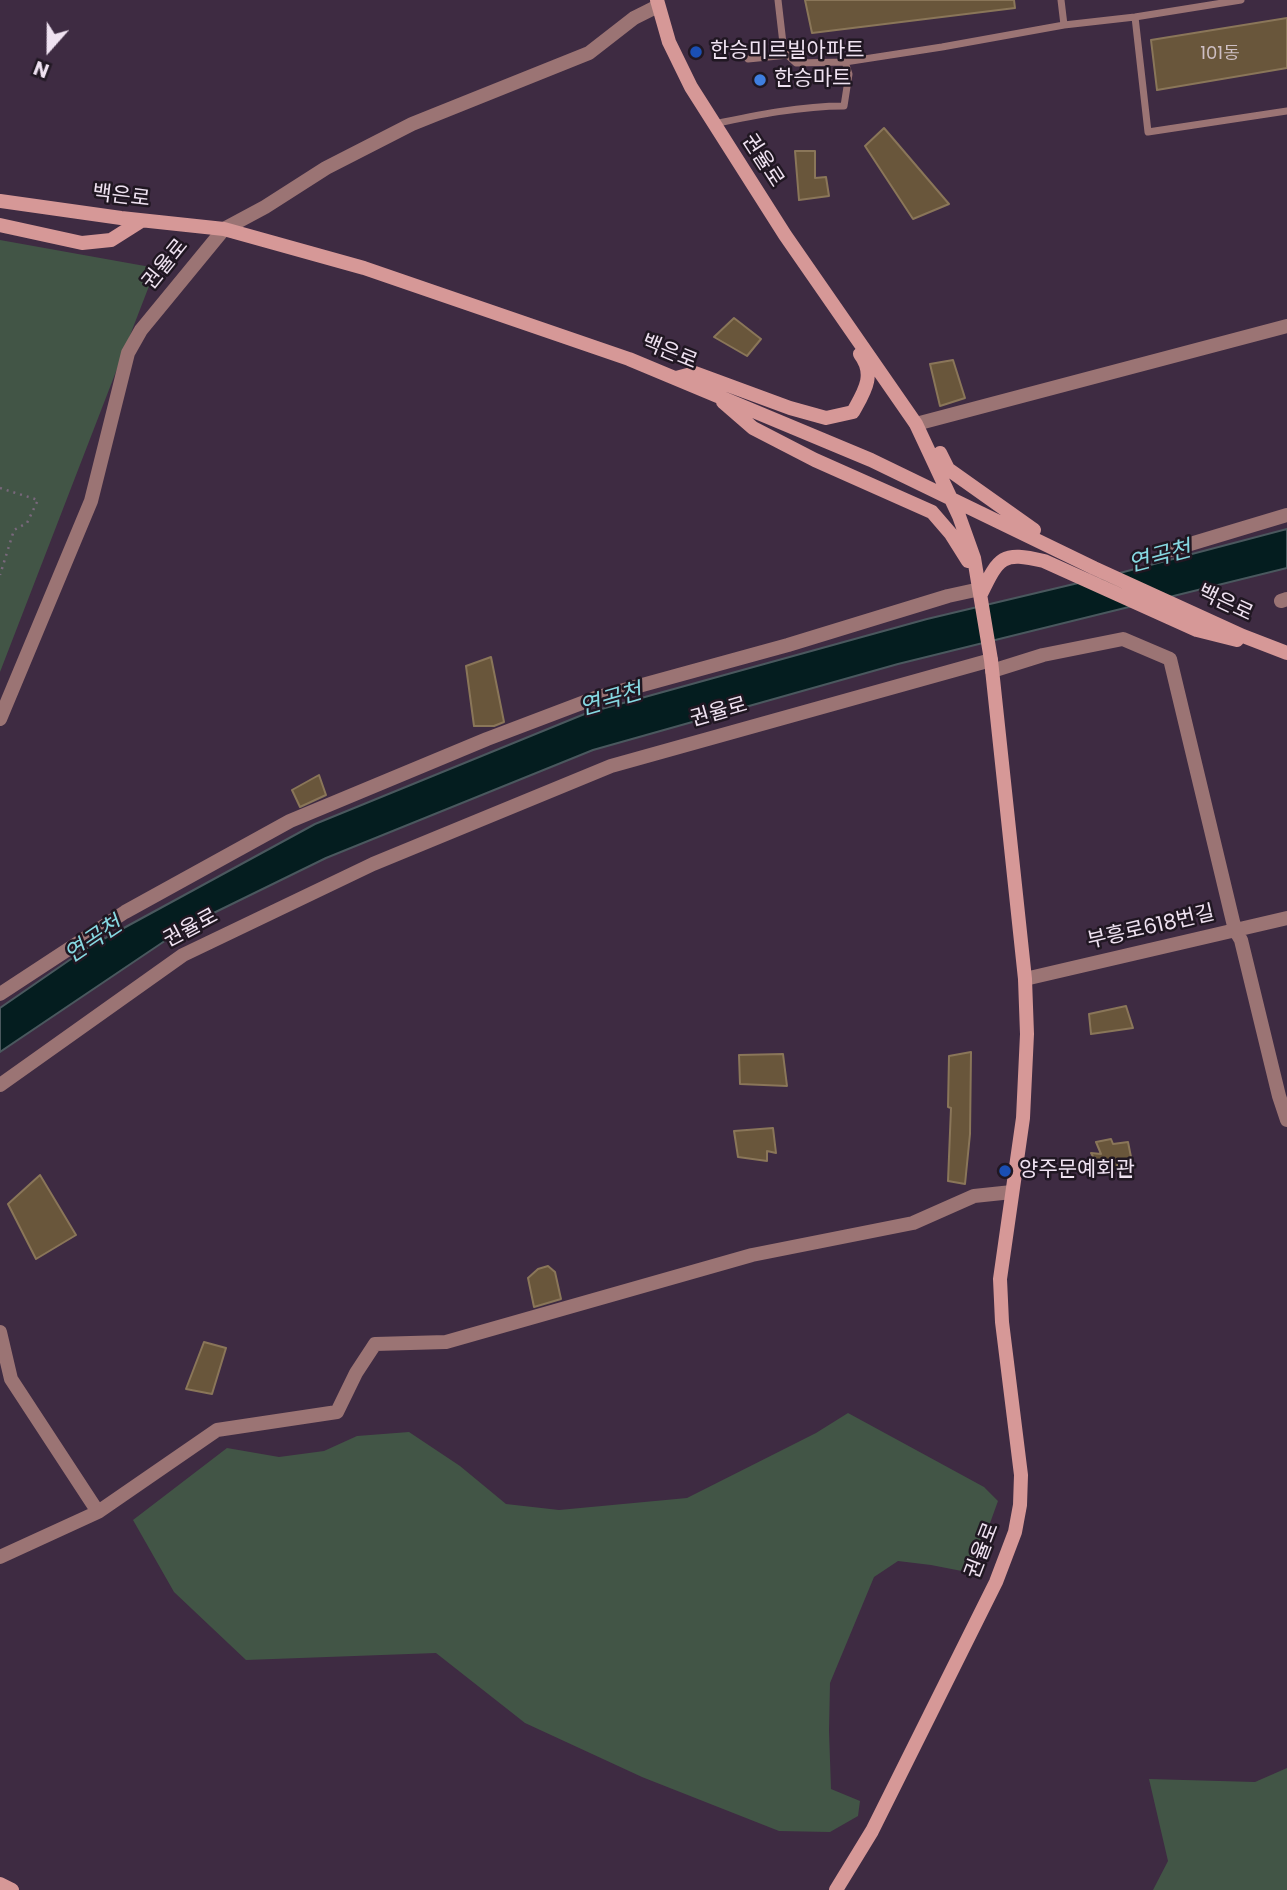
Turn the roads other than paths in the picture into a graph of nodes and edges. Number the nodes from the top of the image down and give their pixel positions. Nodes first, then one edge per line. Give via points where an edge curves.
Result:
1 (778, 0) edge
2 (1061, 0) edge
3 (1241, 0) edge
4 (657, 3) edge
5 (1135, 17) junction
6 (1064, 24) junction
7 (788, 55) junction
8 (748, 59) dead end
9 (845, 62) junction
10 (1287, 111) edge
11 (714, 125) junction
12 (0, 201) edge
13 (141, 221) junction
14 (0, 225) edge
15 (224, 229) junction
16 (806, 267) junction
17 (1287, 326) edge
18 (676, 378) junction
19 (714, 394) junction
20 (920, 423) junction
21 (951, 497) junction
22 (1287, 515) edge
23 (1167, 551) dead end
24 (1072, 557) junction
25 (977, 573) junction
26 (981, 594) junction
27 (1201, 623) junction
28 (1285, 652) edge
29 (992, 665) junction
30 (0, 719) edge
31 (1287, 918) edge
32 (1236, 930) junction
33 (1025, 979) junction
34 (0, 995) edge
35 (0, 1085) edge
36 (1287, 1120) edge
37 (1012, 1192) junction
38 (0, 1332) edge
39 (98, 1512) junction
40 (0, 1557) edge
41 (0, 1884) edge
42 (12, 1890) edge
43 (836, 1890) edge

1 - 7 lane
2 - 6 lane
3 - 5 lane
4 - 11 main road, 권율로 via 669,42
4 - 15 street, 권율로 via 589,53 412,124 326,168
5 - 6 lane
5 - 10 lane via 1148,132
6 - 9 lane
7 - 8 lane
7 - 9 lane via 796,62
9 - 11 lane via 849,74 844,106
11 - 16 main road, 권율로
12 - 13 main road, 백은로
13 - 14 main road via 111,240 82,243
13 - 15 main road, 백은로
15 - 18 main road, 백은로 via 364,268
15 - 30 street, 권율로 via 141,330 128,354 91,501
16 - 18 main road via 867,367 867,387 853,412 826,418 695,373
16 - 20 main road, 권율로
17 - 20 street
18 - 19 main road, 백은로
19 - 21 main road, 백은로
19 - 25 main road via 753,428 932,512
20 - 21 main road, 권율로
20 - 24 main road via 948,469
21 - 24 main road, 백은로
21 - 25 main road, 권율로
22 - 23 street
24 - 27 main road, 백은로
25 - 26 main road, 권율로
26 - 27 main road via 993,569 1022,555
26 - 29 main road, 권율로
26 - 34 street via 948,596 595,698 438,760 290,821 125,912
27 - 28 main road, 백은로
29 - 32 street via 1123,639 1170,659
29 - 33 main road, 권율로
29 - 35 street, 권율로 via 611,766 373,864 183,955
31 - 32 street, 부흥로618번길
32 - 33 street, 부흥로618번길
32 - 36 street
33 - 37 main road, 권율로 via 1027,1068
37 - 39 street via 974,1196 913,1223 752,1255 446,1342 375,1344 337,1412 218,1430
37 - 43 main road, 권율로 via 1000,1288 1021,1475 1015,1532 996,1582 872,1831
38 - 39 street via 11,1379
39 - 40 street
41 - 42 main road

